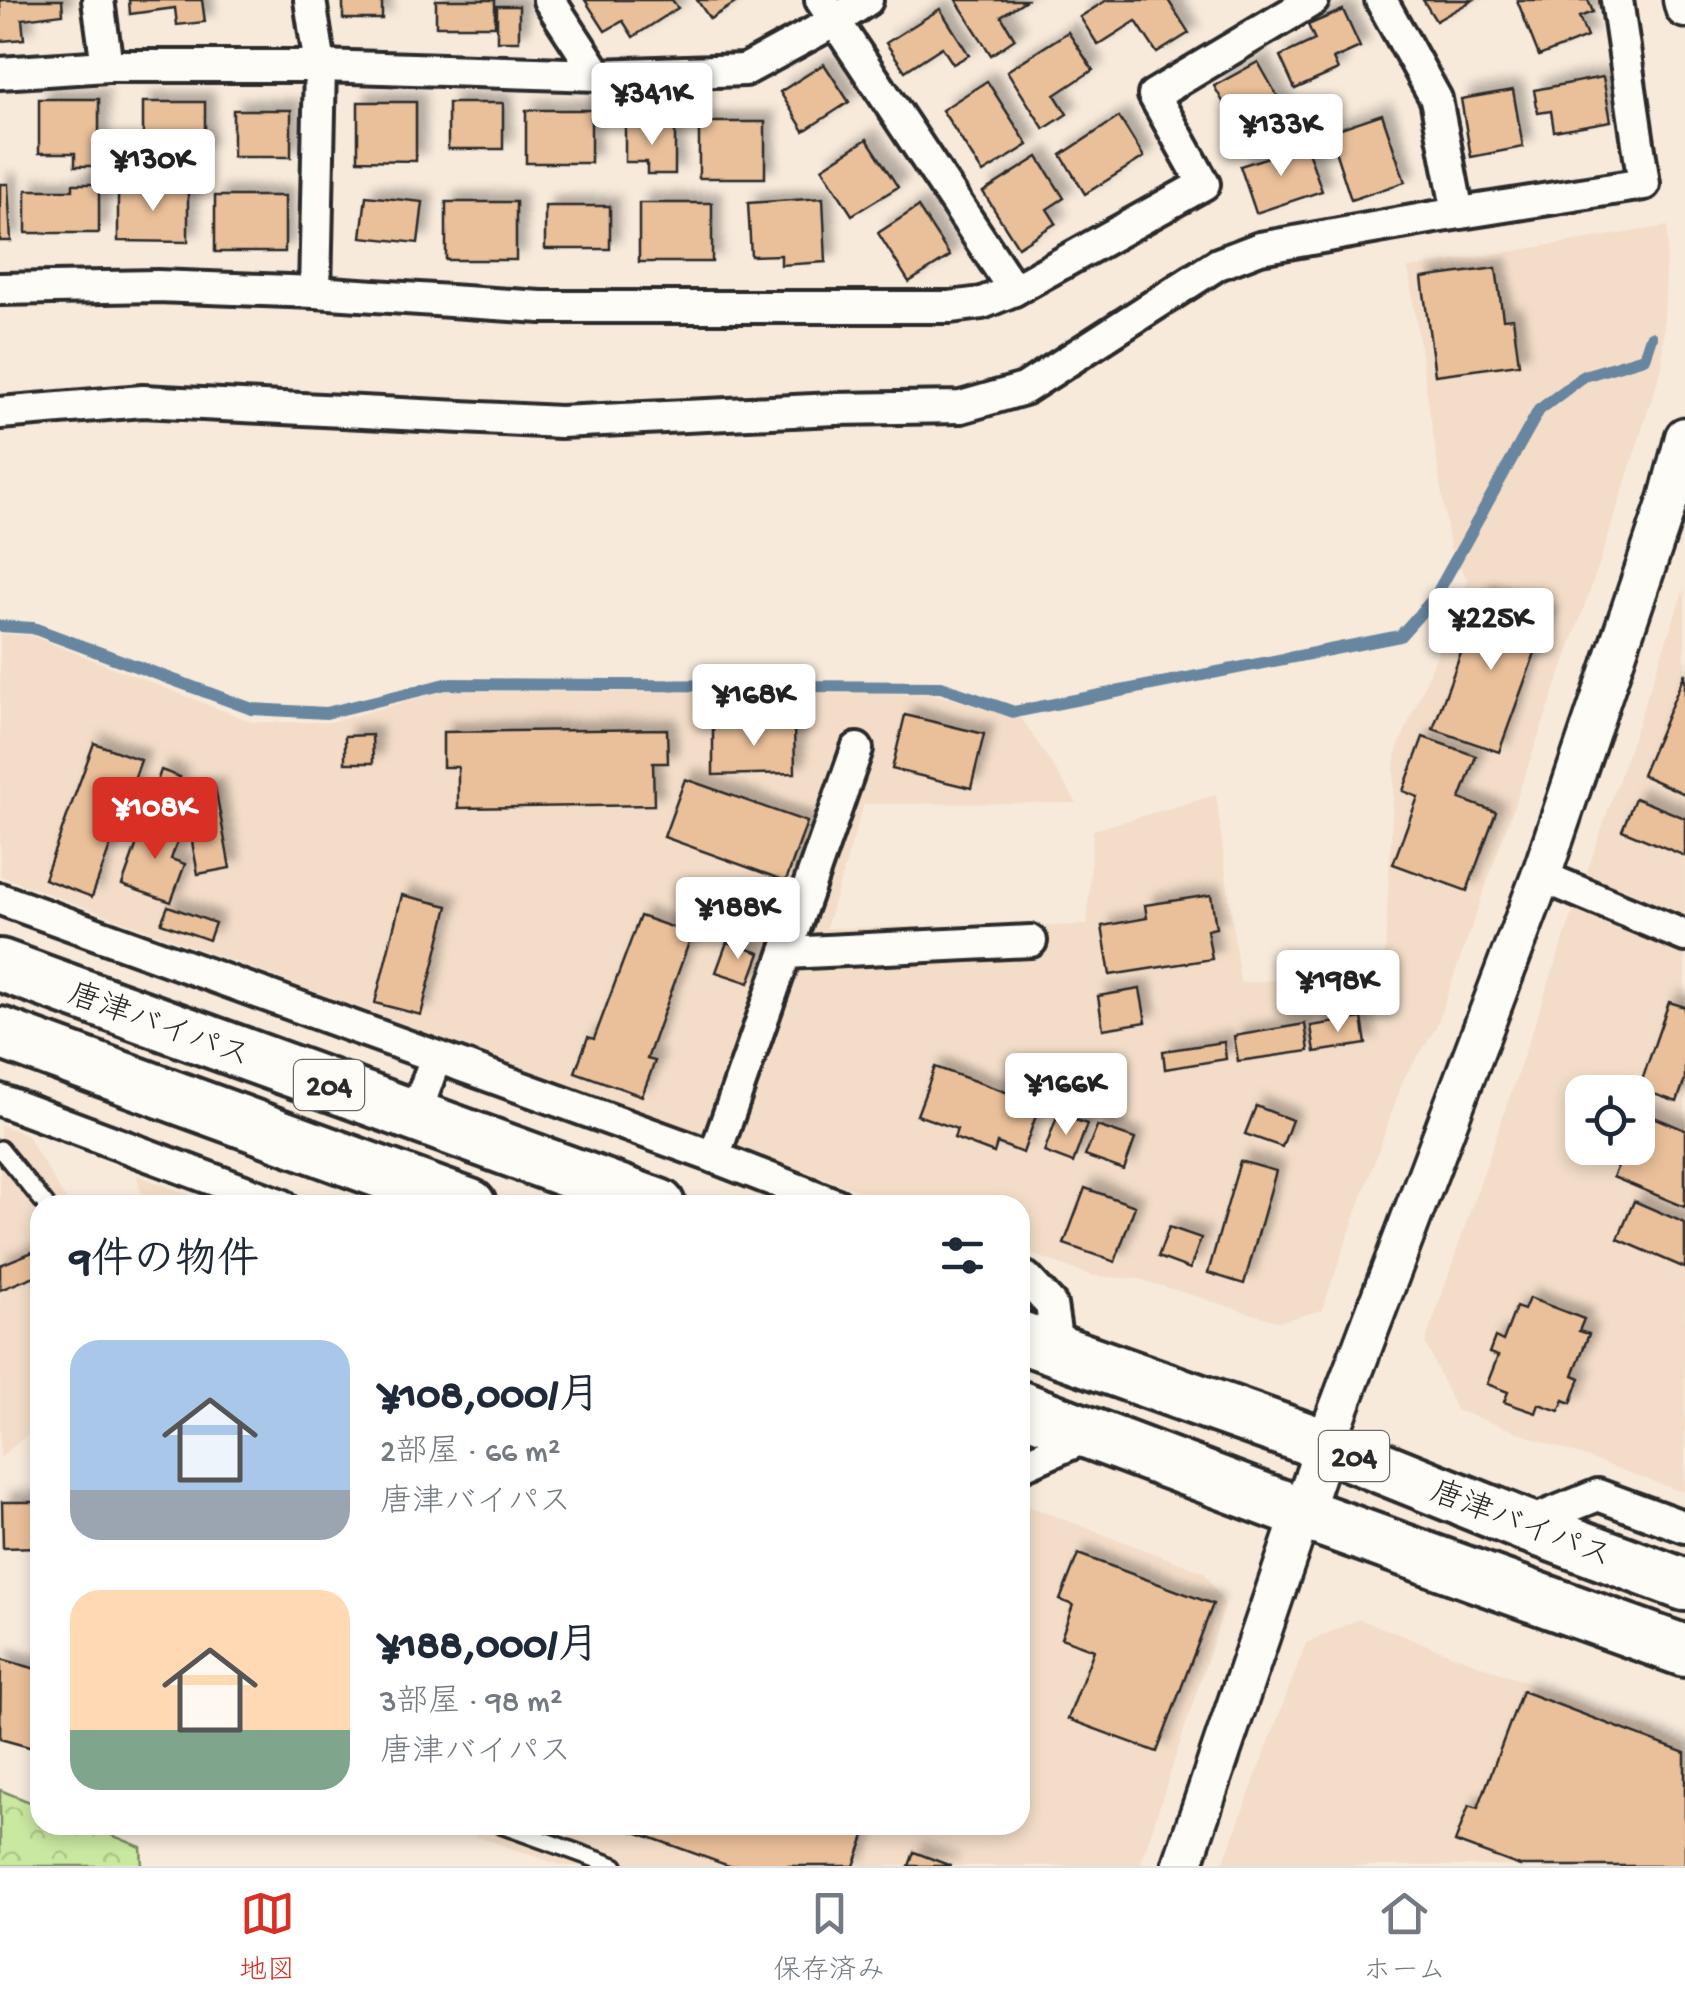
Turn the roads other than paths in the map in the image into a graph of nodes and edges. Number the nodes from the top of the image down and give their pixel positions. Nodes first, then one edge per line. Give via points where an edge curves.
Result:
1 (98, 0) edge
2 (310, 0) edge
3 (549, 0) edge
4 (867, 0) edge
5 (1313, 0) edge
6 (1382, 0) edge
7 (1617, 0) edge
8 (1683, 0) edge
9 (1685, 8) edge
10 (828, 10) edge
11 (106, 66) junction
12 (320, 66) junction
13 (0, 72) edge
14 (598, 75) junction
15 (1458, 214) junction
16 (0, 290) edge
17 (1014, 290) junction
18 (315, 292) junction
19 (0, 413) edge
20 (1685, 437) edge
21 (857, 749) dead end
22 (1541, 876) junction
23 (0, 900) edge
24 (1685, 936) edge
25 (1030, 941) dead end
26 (786, 953) junction
27 (0, 965) edge
28 (0, 1033) edge
29 (436, 1057) junction
30 (0, 1100) edge
31 (415, 1116) junction
32 (0, 1149) edge
33 (714, 1157) junction
34 (389, 1191) edge
35 (38, 1195) edge
36 (255, 1195) edge
37 (631, 1195) edge
38 (811, 1195) edge
39 (1030, 1282) edge
40 (1039, 1344) edge
41 (1030, 1411) edge
42 (1093, 1434) junction
43 (1325, 1444) junction
44 (1030, 1462) edge
45 (1301, 1513) junction
46 (1524, 1525) junction
47 (1685, 1527) edge
48 (1685, 1585) edge
49 (1685, 1652) edge
50 (529, 1835) edge
51 (615, 1866) edge
52 (1182, 1866) edge

1 - 11 street
2 - 12 street
3 - 14 street
4 - 10 street
5 - 17 street via 1154,95 1204,184
6 - 15 street via 1436,99
7 - 15 street via 1644,184
8 - 9 street
10 - 14 street via 745,70
10 - 17 street
11 - 12 street
11 - 13 street
12 - 14 street
12 - 18 street
15 - 19 street via 1260,248 1218,264 1024,389 961,407 560,422 143,402
16 - 18 street
17 - 18 street via 950,308 541,307
20 - 22 street
21 - 26 street
22 - 24 street
22 - 43 street
23 - 29 street
25 - 26 street
26 - 33 street
27 - 31 highway, 唐津バイパス / 204
28 - 34 highway, 唐津バイパス / 204
29 - 31 street
29 - 33 street
30 - 36 street
31 - 37 highway, 唐津バイパス / 204
32 - 35 lane
33 - 38 street
39 - 40 street via 1050,1305
40 - 43 highway, 唐津バイパス / 204
41 - 42 highway, 唐津バイパス / 204
42 - 44 street
42 - 45 highway, 唐津バイパス / 204
43 - 45 street
43 - 46 highway, 唐津バイパス / 204
45 - 49 highway, 唐津バイパス / 204
45 - 52 street
46 - 47 street via 1598,1495
46 - 48 highway, 唐津バイパス / 204
50 - 51 lane

